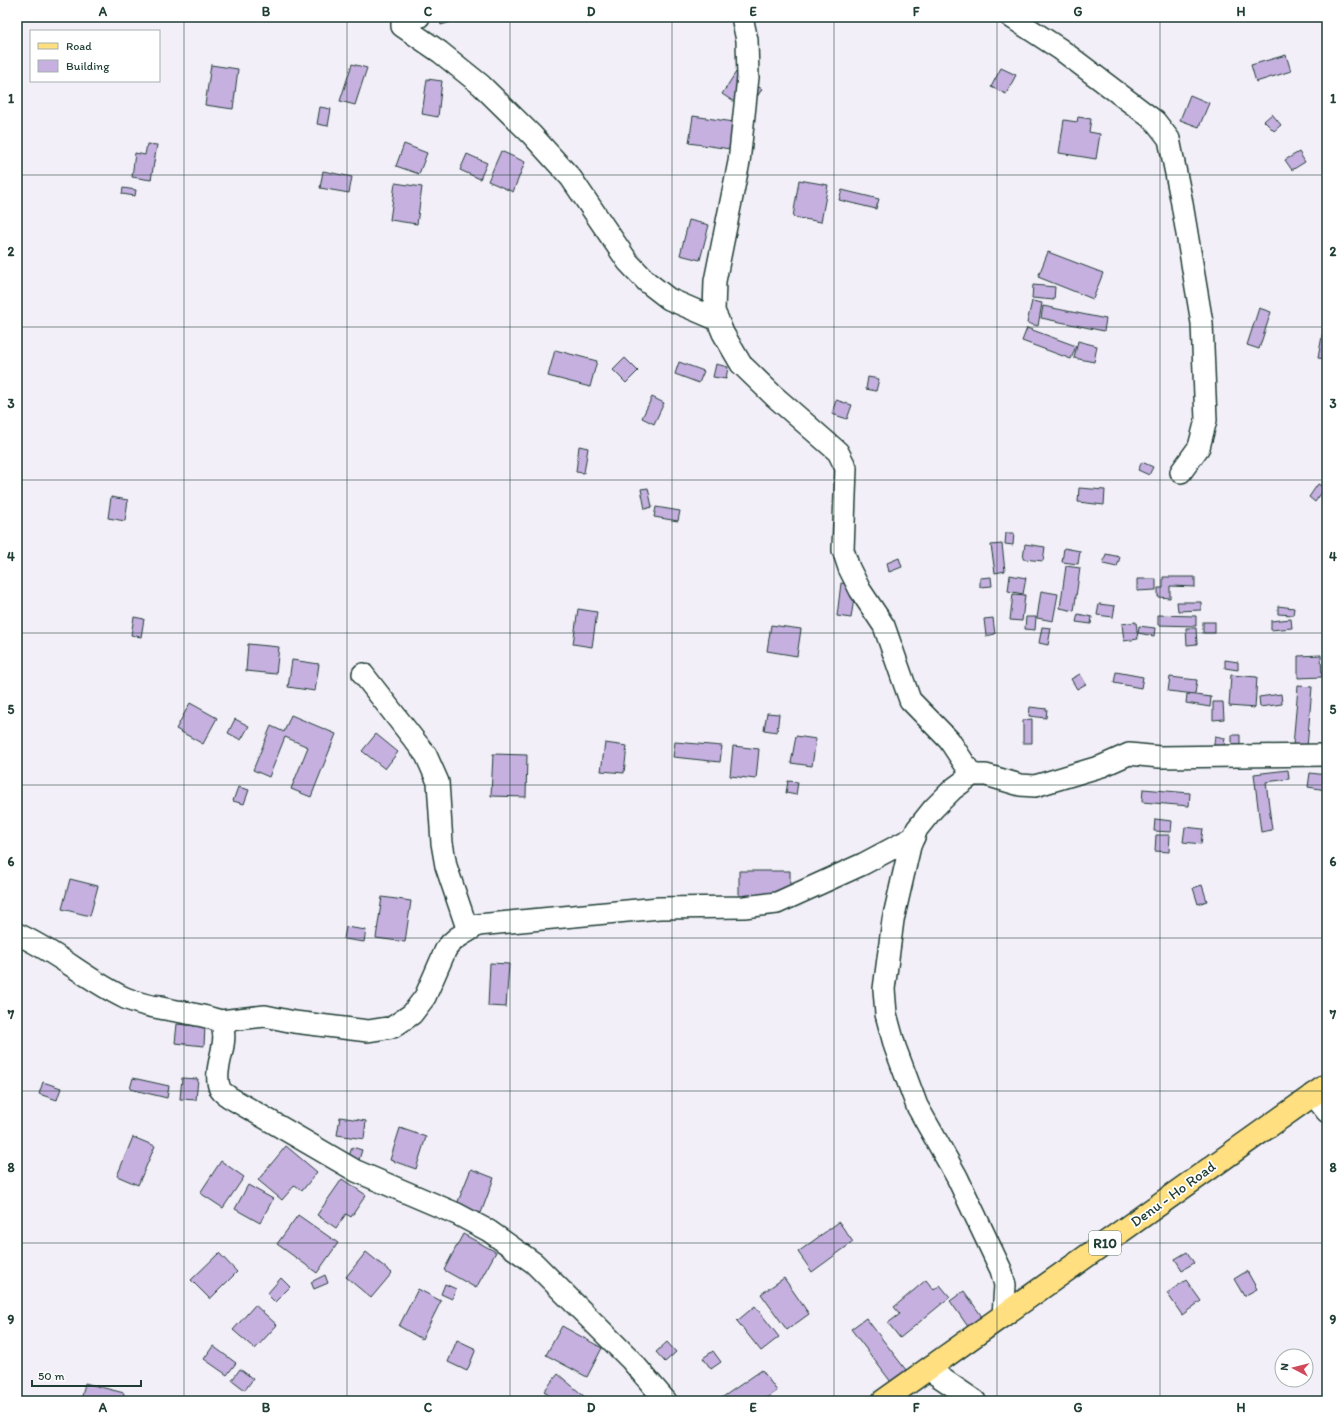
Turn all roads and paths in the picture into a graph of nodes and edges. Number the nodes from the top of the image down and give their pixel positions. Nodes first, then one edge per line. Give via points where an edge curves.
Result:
1 (419, 17) edge
2 (742, 17) edge
3 (1011, 17) edge
4 (718, 320) junction
5 (1181, 472) dead end
6 (363, 674) dead end
7 (1327, 755) edge
8 (972, 775) junction
9 (914, 837) junction
10 (468, 931) junction
11 (17, 934) edge
12 (220, 1021) junction
13 (1320, 1090) edge
14 (1327, 1112) edge
15 (1003, 1316) junction
16 (928, 1369) junction
17 (666, 1401) edge
18 (883, 1401) edge
19 (975, 1401) edge

1 - 4 street via 402,22 402,26 475,80 532,135 571,178 628,262 647,282 670,298
2 - 4 street via 747,40 748,77 739,162 715,281 714,310
3 - 5 street via 1060,49 1155,121 1169,139 1202,323 1206,420 1198,447
4 - 8 street via 722,333 742,364 838,452 846,468 843,550 849,568 884,626 910,700 948,740
6 - 10 street via 426,755 438,782 446,866
7 - 8 street via 1160,757 1129,754 1102,766 1035,786 1020,785 986,775
8 - 9 street via 933,809 917,829
9 - 10 street via 863,864 777,903 744,907 659,908 478,925
9 - 15 street via 892,920 884,989 886,1014 895,1047 917,1106 957,1177 1001,1270 1005,1285
10 - 12 street via 450,942 425,997 412,1014 393,1027 368,1031 265,1016
11 - 12 street via 102,986 127,998
12 - 17 street via 224,1027 218,1080 220,1090 356,1171 457,1214 489,1231 534,1263 630,1359
13 - 14 street
13 - 15 main road, Denu - Ho Road / R10
15 - 16 main road, Denu - Ho Road / R10
16 - 18 main road, Denu - Ho Road / R10
16 - 19 street

